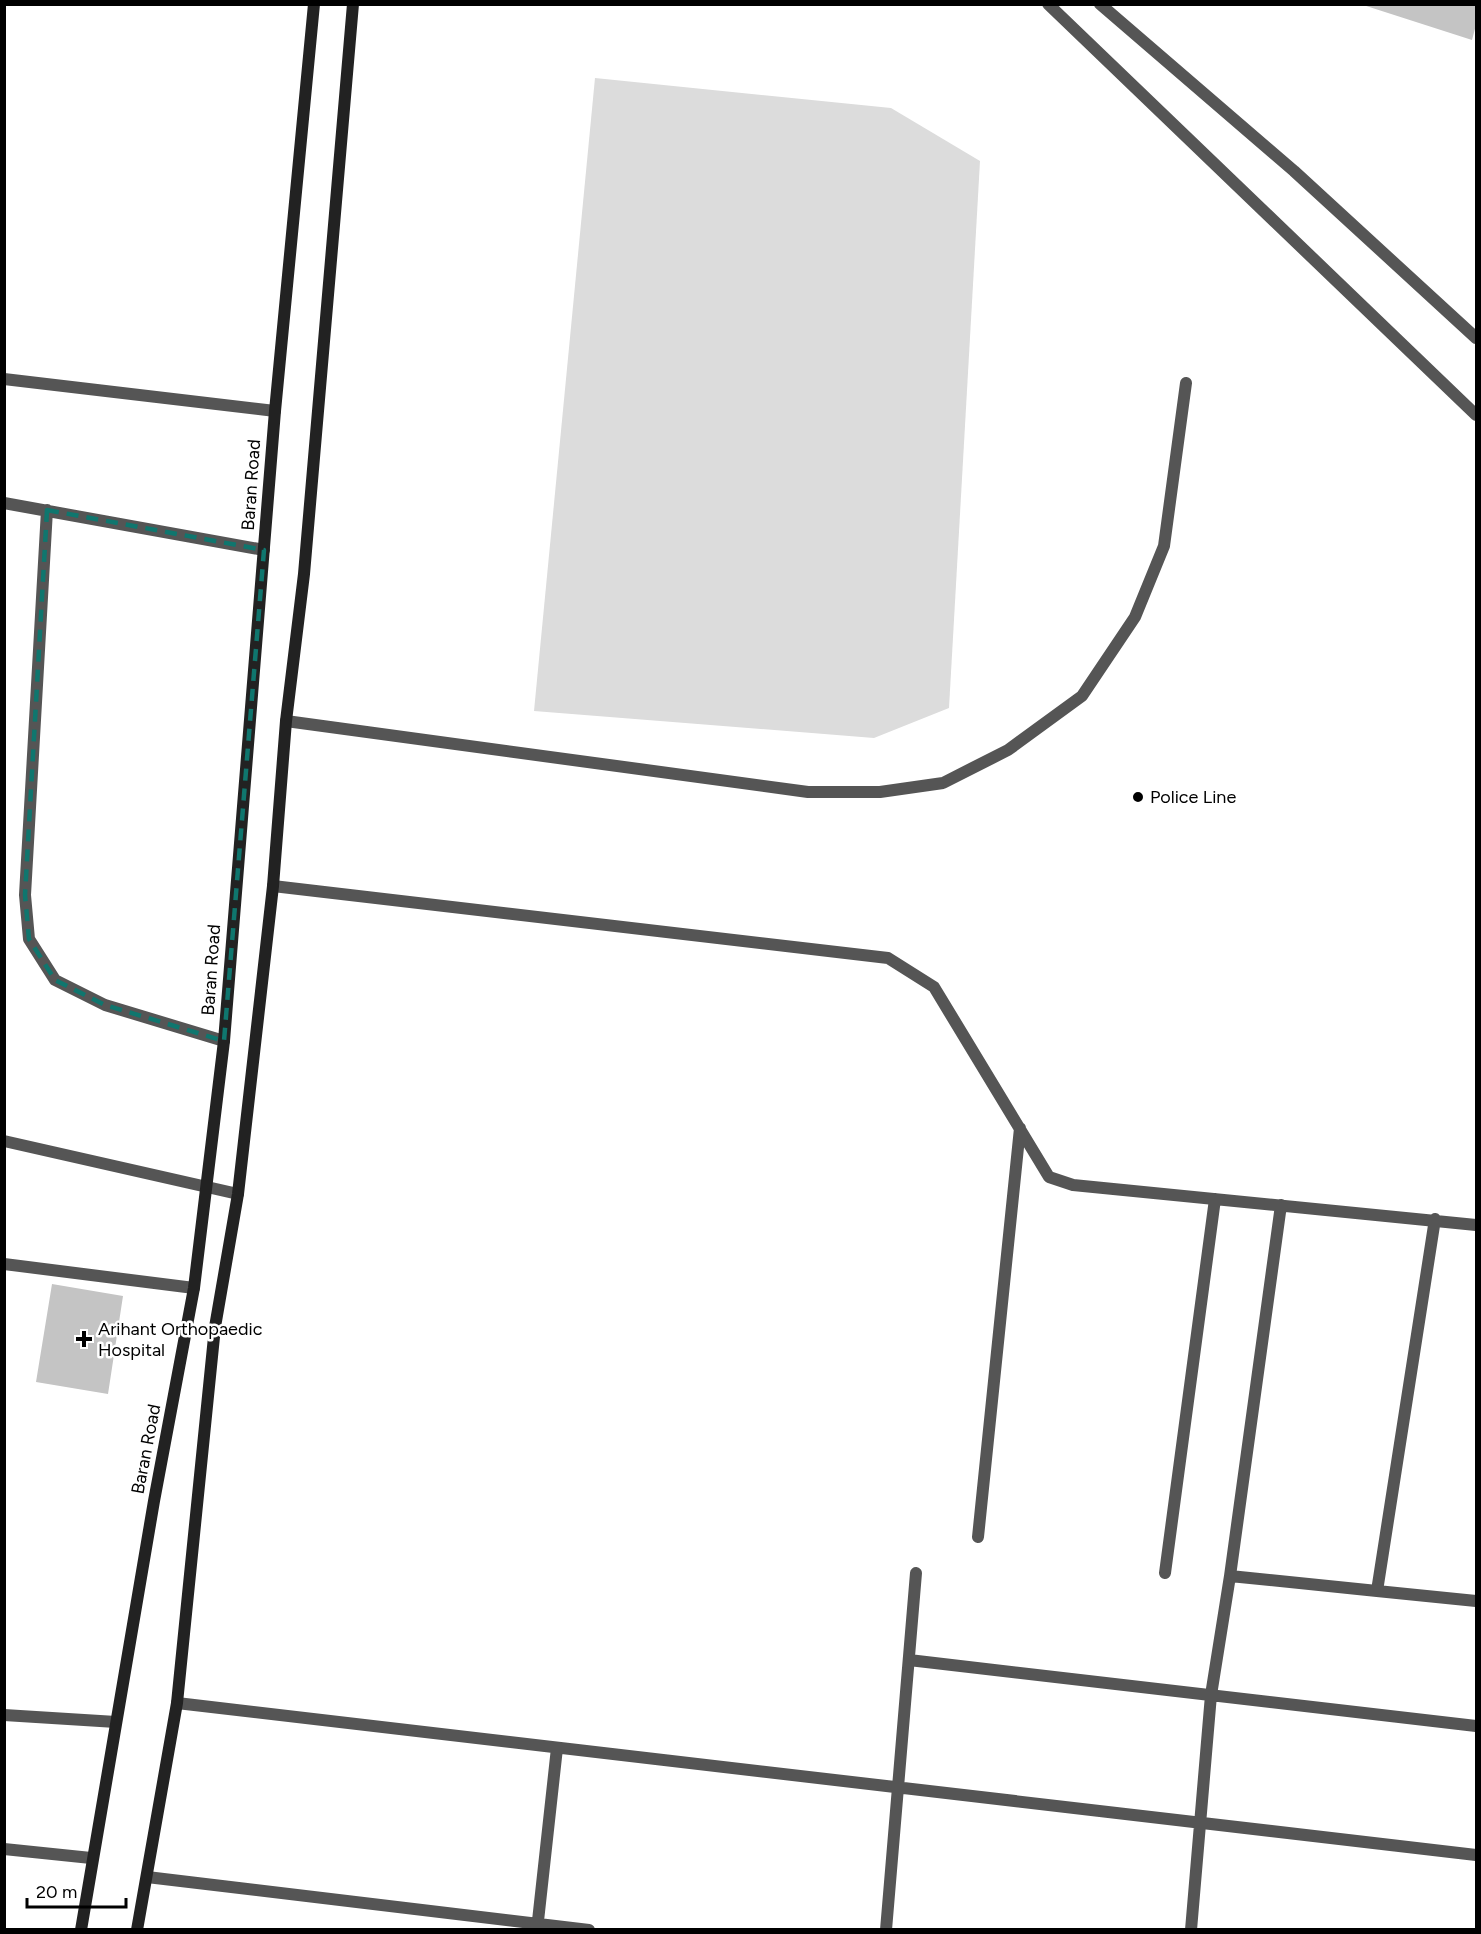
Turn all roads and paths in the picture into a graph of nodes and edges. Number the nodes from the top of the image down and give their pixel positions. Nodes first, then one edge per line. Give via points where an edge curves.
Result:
1 (314, 4) edge
2 (353, 4) edge
3 (1048, 4) edge
4 (1100, 4) edge
5 (1058, 9) edge
6 (1476, 338) edge
7 (4, 379) edge
8 (1186, 383) dead end
9 (274, 411) junction
10 (1476, 416) edge
11 (4, 503) edge
12 (47, 510) junction
13 (264, 550) junction
14 (286, 721) junction
15 (273, 886) junction
16 (224, 1041) junction
17 (1020, 1128) junction
18 (4, 1141) edge
19 (205, 1186) junction
20 (238, 1194) junction
21 (1215, 1199) junction
22 (1281, 1205) junction
23 (1434, 1219) junction
24 (1476, 1225) edge
25 (4, 1264) edge
26 (194, 1288) junction
27 (978, 1537) dead end
28 (916, 1573) dead end
29 (1165, 1573) dead end
30 (1230, 1576) junction
31 (1377, 1591) junction
32 (1476, 1601) edge
33 (909, 1660) junction
34 (1211, 1695) junction
35 (177, 1703) junction
36 (4, 1715) edge
37 (117, 1722) junction
38 (1476, 1726) edge
39 (557, 1748) junction
40 (898, 1788) junction
41 (1200, 1823) junction
42 (4, 1849) edge
43 (1476, 1855) edge
44 (91, 1858) junction
45 (147, 1877) junction
46 (537, 1927) edge
47 (81, 1929) edge
48 (137, 1929) edge
49 (589, 1929) edge
50 (886, 1929) edge
51 (1191, 1929) edge

1 - 9 main road, Baran Road
2 - 14 main road via 304,573
3 - 5 street
4 - 6 street via 1294,171
5 - 10 street
7 - 9 street
8 - 14 street via 1164,546 1135,617 1082,696 1008,750 943,783 880,792 808,792
9 - 13 main road, Baran Road
11 - 12 street
12 - 13 street
12 - 16 street via 25,896 29,939 55,980 105,1005
13 - 16 main road, Baran Road
14 - 15 main road
15 - 17 street via 888,958 934,987
15 - 20 main road
16 - 19 main road, Baran Road
17 - 21 street via 1049,1177 1073,1185
17 - 27 street
18 - 19 street
19 - 20 street
19 - 26 main road, Baran Road
20 - 35 main road via 215,1328
21 - 22 street
21 - 29 street
22 - 23 street
22 - 30 street
23 - 24 street
23 - 31 street
25 - 26 street
26 - 37 main road, Baran Road
28 - 33 street
30 - 31 street
30 - 34 street
31 - 32 street
33 - 34 street
33 - 40 street
34 - 38 street
34 - 41 street
35 - 39 street
35 - 45 main road
36 - 37 street
37 - 44 main road, Baran Road
39 - 40 street
39 - 46 street
40 - 41 street
40 - 50 street
41 - 43 street
41 - 51 street
42 - 44 street
44 - 47 main road, Baran Road
45 - 46 street
45 - 48 main road
46 - 49 street

